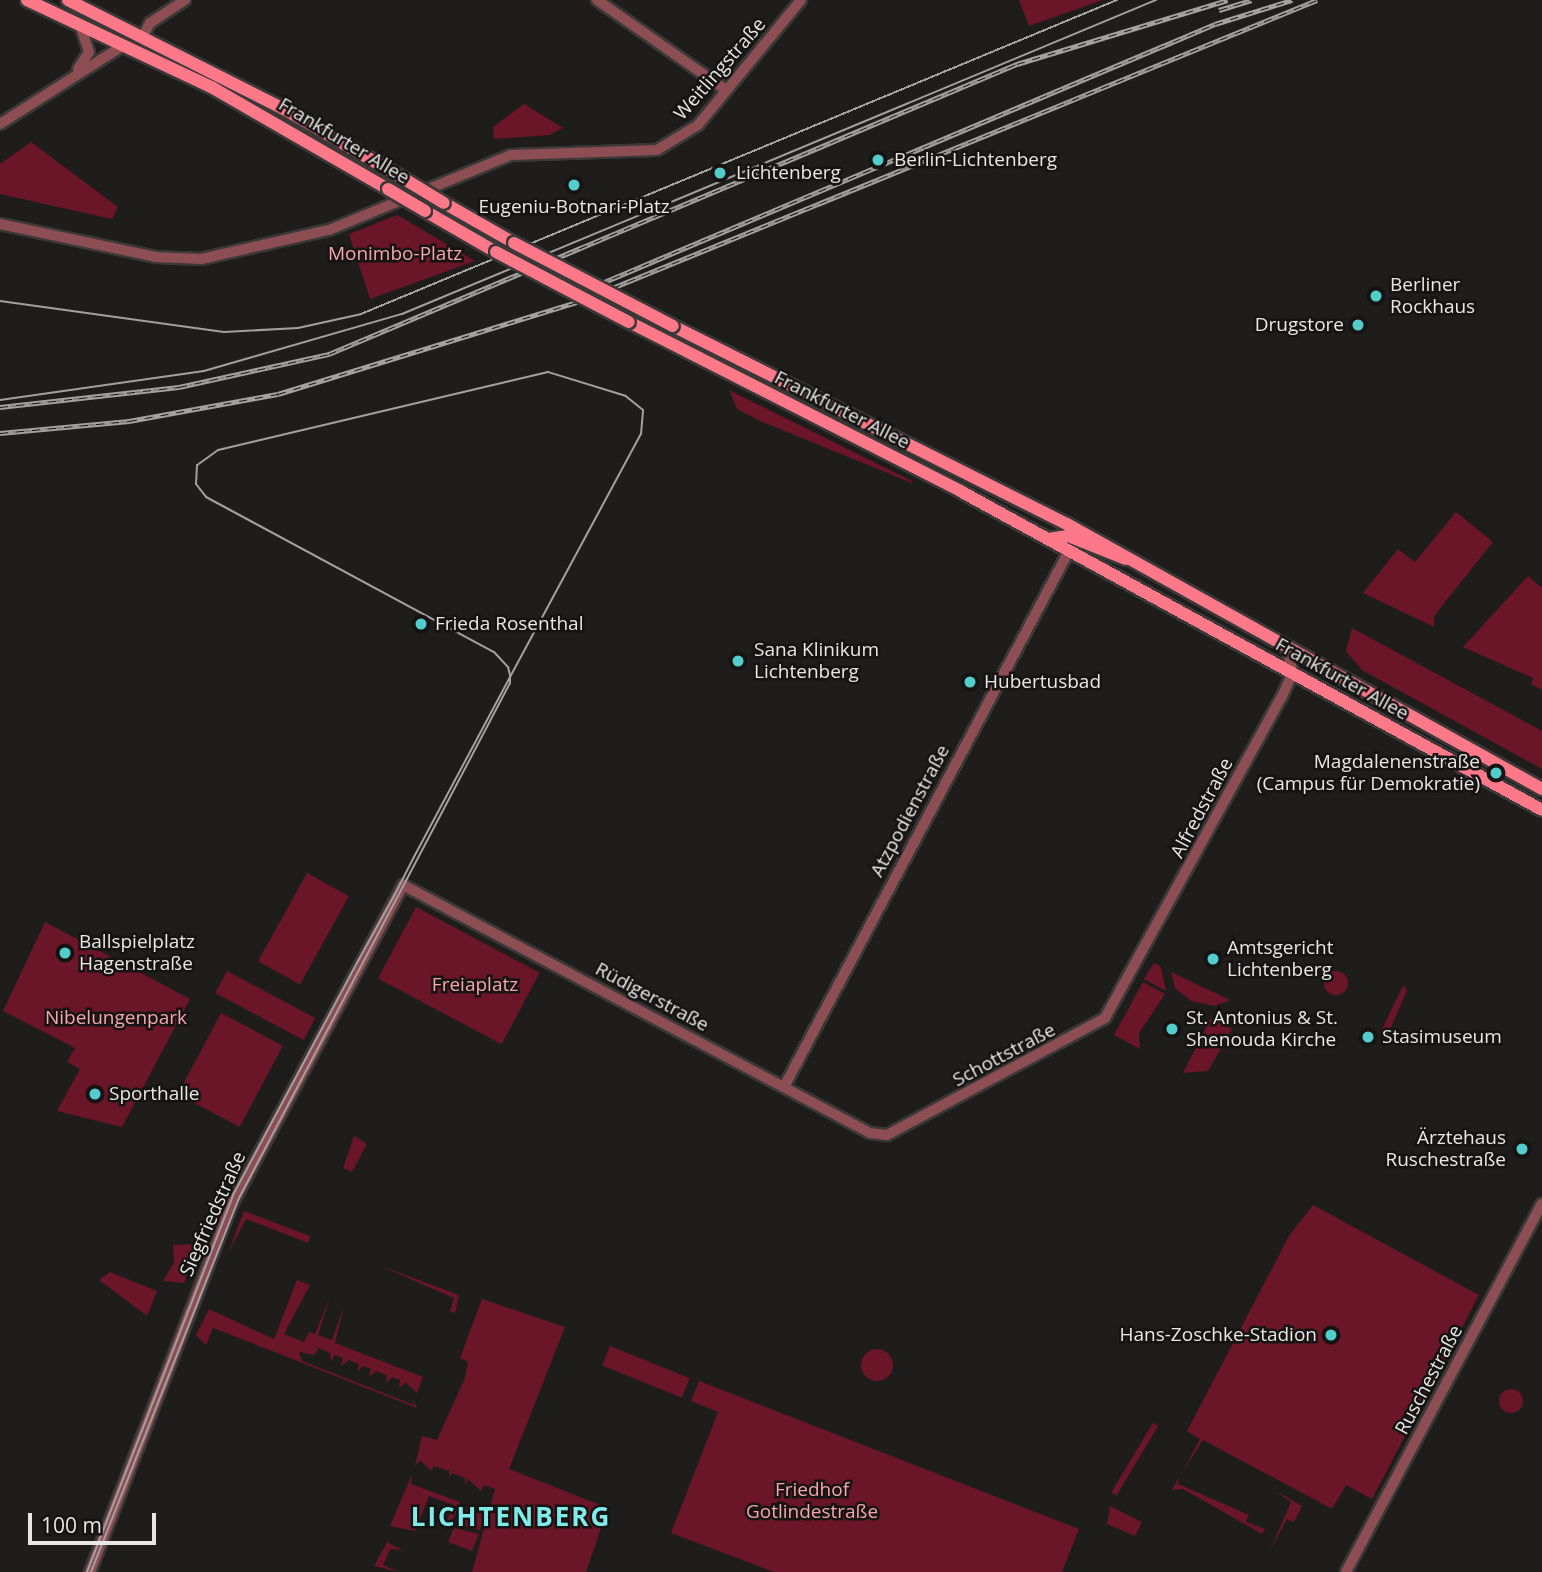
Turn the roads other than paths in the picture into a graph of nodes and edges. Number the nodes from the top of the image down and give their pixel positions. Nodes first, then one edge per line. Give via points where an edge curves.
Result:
1 (27, 0) edge
2 (68, 0) edge
3 (185, 0) edge
4 (597, 0) edge
5 (801, 0) edge
6 (80, 24) junction
7 (143, 36) junction
8 (124, 45) junction
9 (73, 75) junction
10 (726, 90) junction
11 (0, 124) edge
12 (0, 224) edge
13 (1048, 539) junction
14 (1069, 551) junction
15 (1136, 561) junction
16 (1137, 588) junction
17 (1284, 641) junction
18 (1293, 673) junction
19 (1542, 789) edge
20 (1542, 810) edge
21 (402, 885) joint
22 (1125, 989) joint
23 (783, 1087) junction
24 (887, 1135) joint
25 (1542, 1204) edge
26 (90, 1572) edge
27 (1346, 1572) edge

1 - 6 main road, Frankfurter Allee
2 - 7 main road, Frankfurter Allee
3 - 7 street via 150,23
4 - 10 street
5 - 10 street, Weitlingstraße
6 - 8 main road, Frankfurter Allee
6 - 9 street via 89,52
7 - 15 main road, Frankfurter Allee, bridge via 514,243
8 - 9 street
8 - 13 main road, Frankfurter Allee, bridge via 388,188 496,253
9 - 11 street
10 - 12 street, Weitlingstraße via 686,135 657,150 549,149 491,162 329,230 201,259 156,257
13 - 14 main road, Frankfurter Allee
13 - 15 main road via 1068,536 1108,556
14 - 15 main road via 1080,549 1115,567
14 - 16 main road, Frankfurter Allee
14 - 23 street, Atzpodienstraße
15 - 16 main road
15 - 17 main road, Frankfurter Allee
16 - 18 main road, Frankfurter Allee
17 - 18 street
17 - 19 main road, Frankfurter Allee
18 - 20 main road, Frankfurter Allee
18 - 22 street, Alfredstraße
21 - 23 street, Rüdigerstraße
21 - 26 street, Siegfriedstraße via 231,1206
22 - 24 street, Schottstraße via 1091,1029
23 - 24 street, Rüdigerstraße via 870,1133
25 - 27 street, Ruschestraße

